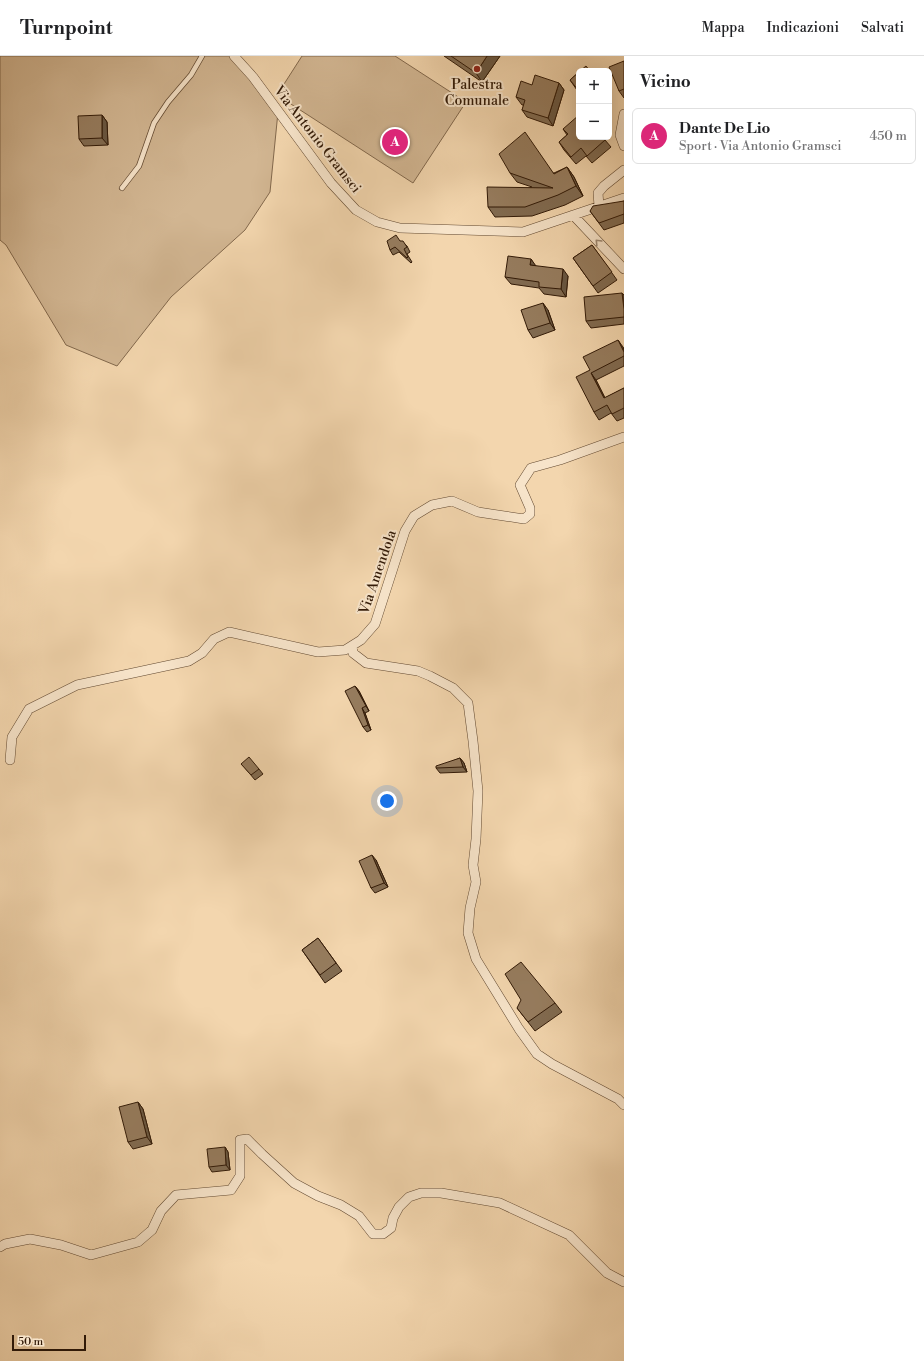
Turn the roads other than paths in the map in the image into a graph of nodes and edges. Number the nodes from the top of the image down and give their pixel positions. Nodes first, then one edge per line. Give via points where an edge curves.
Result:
1 (202, 56) edge
2 (234, 56) edge
3 (624, 114) edge
4 (624, 146) edge
5 (624, 170) edge
6 (122, 188) dead end
7 (624, 198) edge
8 (599, 206) junction
9 (573, 215) junction
10 (624, 269) edge
11 (624, 437) edge
12 (352, 646) junction
13 (10, 760) dead end
14 (624, 1105) edge
15 (0, 1247) edge
16 (624, 1282) edge

1 - 6 lane via 191,75 154,123 139,166
2 - 9 street, Via Antonio Gramsci via 253,77 331,183 356,210 377,222 400,228 523,232
3 - 4 street via 620,135
5 - 8 street via 598,193
7 - 8 street, Via Antonio Gramsci
8 - 9 street, Via Antonio Gramsci
10 -> 9 street
11 - 12 street, Via Amendola via 531,468 520,485 530,508 530,514 524,519 478,512 452,501 432,504 414,516 405,532 375,624
12 - 13 street, Via Amendola via 345,650 318,652 229,632 214,639 202,653 189,661 77,685 29,709 12,737
12 - 14 street via 353,653 366,663 418,671 453,688 468,703 478,791 473,865 476,882 468,933 476,959 537,1054 618,1099
15 - 16 street via 30,1239 61,1245 91,1255 138,1242 152,1230 161,1211 176,1195 231,1190 240,1176 240,1140 247,1139 294,1183 359,1216 373,1234 383,1234 392,1228 393,1218 399,1206 409,1197 422,1193 441,1193 500,1203 569,1234 607,1273

